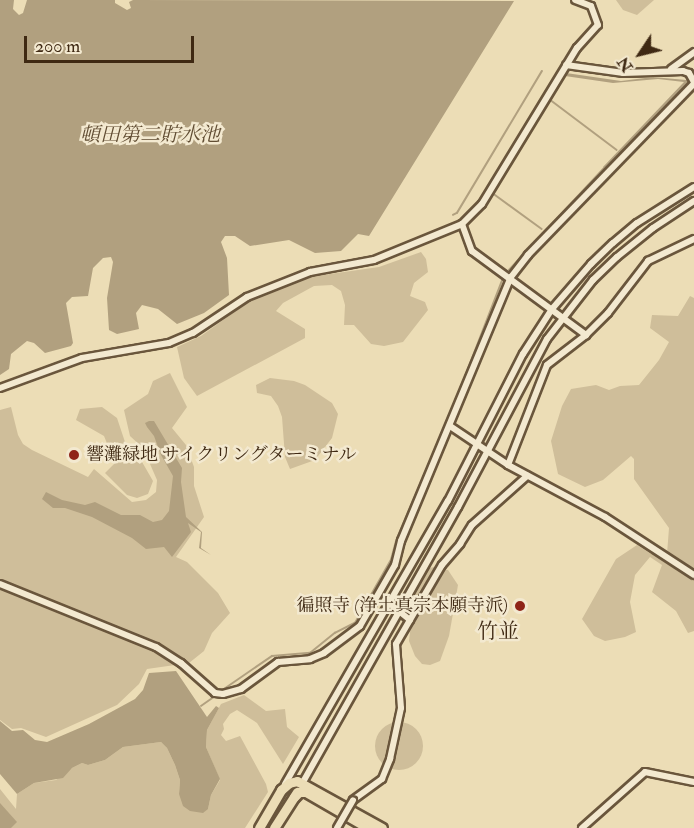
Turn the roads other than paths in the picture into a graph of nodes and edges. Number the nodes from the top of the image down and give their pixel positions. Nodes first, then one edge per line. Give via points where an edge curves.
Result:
1 (575, 0) edge
2 (694, 52) edge
3 (564, 68) junction
4 (671, 69) junction
5 (694, 83) edge
6 (694, 187) edge
7 (694, 201) edge
8 (462, 224) junction
9 (694, 239) edge
10 (511, 278) junction
11 (552, 309) junction
12 (562, 316) junction
13 (586, 335) junction
14 (0, 388) edge
15 (450, 426) junction
16 (476, 445) junction
17 (487, 452) junction
18 (508, 465) junction
19 (527, 476) junction
20 (694, 575) edge
21 (0, 584) edge
22 (389, 603) junction
23 (400, 610) junction
24 (410, 620) junction
25 (301, 782) junction
26 (694, 782) edge
27 (259, 828) edge
28 (274, 828) edge
29 (337, 828) edge
30 (368, 828) edge
31 (382, 828) edge
32 (582, 828) edge

1 - 3 street via 591,6 598,25
2 - 4 street
3 - 4 street via 623,73
3 - 8 street via 486,198
4 - 5 street via 689,73
5 - 10 street via 528,255
6 - 11 street via 637,223 591,264
7 - 12 street via 616,257
8 - 10 street via 472,250
8 - 14 street via 374,260 310,272 247,297 193,333 170,343 96,354
9 - 13 street via 648,261
10 - 11 street
10 - 15 street
11 - 12 street
11 - 16 street via 523,354
12 - 13 street
12 - 17 street via 532,363
13 - 18 street via 548,365
15 - 16 street
15 - 21 street via 401,541 395,565 360,626 317,657 278,662 233,693 215,693 156,647
16 - 17 street
16 - 22 street
17 - 18 street
17 - 23 street
18 - 19 street
19 - 20 street via 605,517
19 - 24 street via 472,525 442,565
22 - 23 street
22 - 25 street
23 - 24 street
23 - 25 street
24 - 29 street, bridge via 396,644 401,708 390,759 382,779 353,800
25 - 27 highway via 281,790
25 - 28 highway via 299,792
25 - 30 highway
25 - 31 highway
26 - 32 street via 645,772

